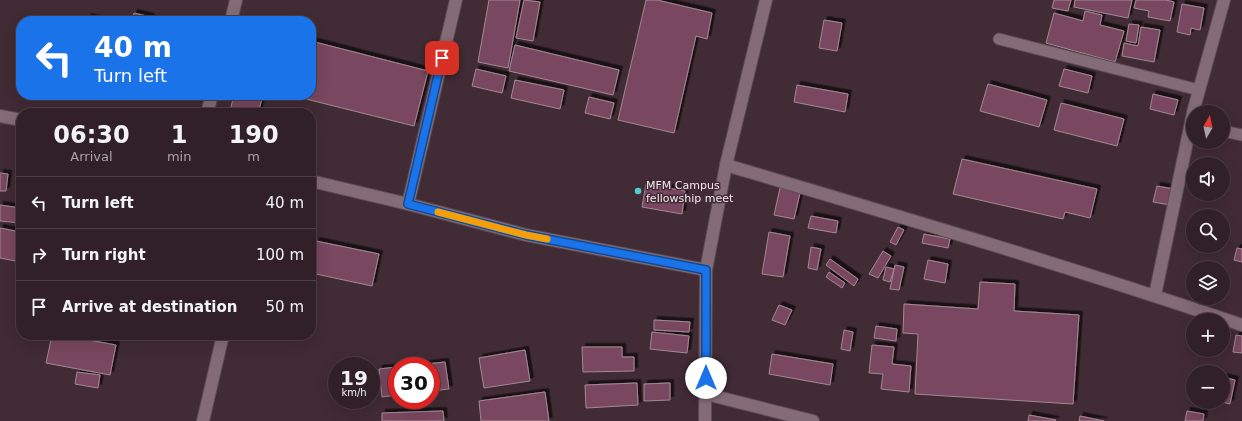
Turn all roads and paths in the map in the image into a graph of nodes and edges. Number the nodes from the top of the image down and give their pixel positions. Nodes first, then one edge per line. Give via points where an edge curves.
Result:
1 (236, 0) edge
2 (456, 0) edge
3 (766, 0) edge
4 (1224, 0) edge
5 (232, 16) edge
6 (999, 39) dead end
7 (1199, 90) junction
8 (1195, 105) edge
9 (0, 116) edge
10 (16, 119) edge
11 (1230, 132) edge
12 (1242, 135) edge
13 (1186, 147) edge
14 (726, 166) junction
15 (316, 182) edge
16 (408, 204) junction
17 (706, 270) junction
18 (1155, 295) junction
19 (1242, 325) edge
20 (223, 340) edge
21 (706, 394) junction
22 (203, 421) edge
23 (705, 421) edge
24 (813, 421) edge

1 - 5 street
2 - 16 street
3 - 14 street
4 - 7 street
6 - 7 lane
7 - 8 street
9 - 10 street
11 - 12 lane
13 - 18 street
14 - 17 street
14 - 18 street
15 - 16 street
16 - 17 street via 526,235
17 - 21 street
18 - 19 street
20 - 22 street
21 - 23 street
21 - 24 street

